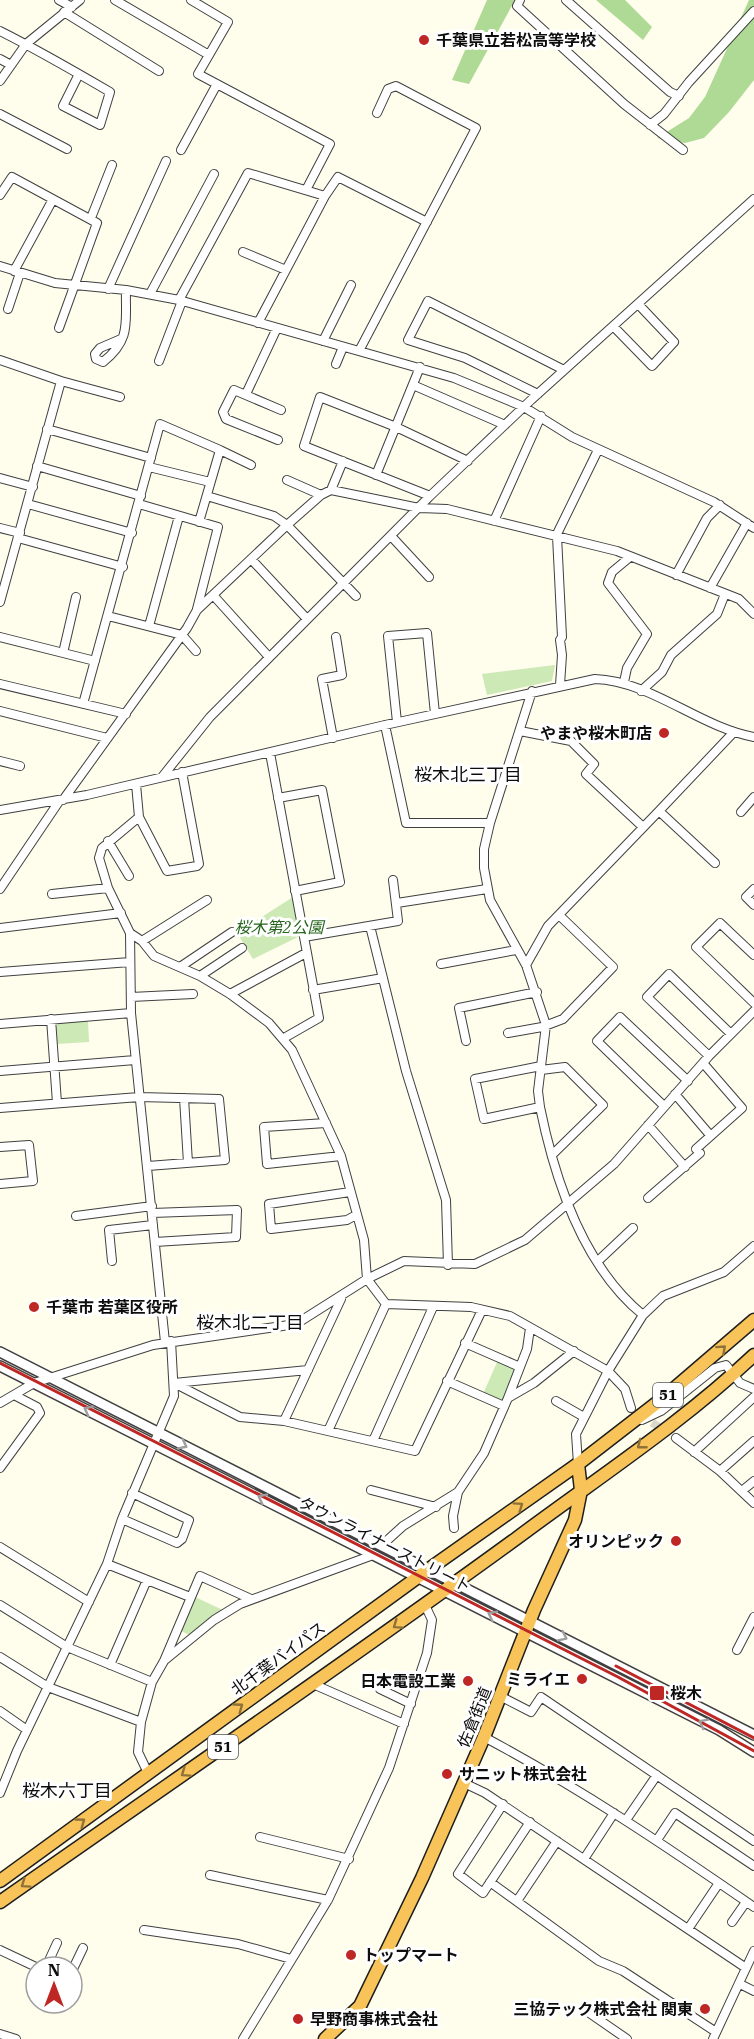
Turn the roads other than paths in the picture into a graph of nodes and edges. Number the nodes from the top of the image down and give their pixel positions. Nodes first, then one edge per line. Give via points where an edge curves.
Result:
1 (59, 0) edge
2 (80, 0) edge
3 (115, 0) edge
4 (191, 0) edge
5 (520, 0) edge
6 (566, 0) edge
7 (72, 7) junction
8 (754, 11) edge
9 (64, 12) junction
10 (0, 31) edge
11 (26, 44) junction
12 (209, 55) junction
13 (0, 59) edge
14 (12, 65) junction
15 (159, 71) dead end
16 (79, 74) junction
17 (0, 81) edge
18 (218, 84) junction
19 (679, 96) junction
20 (377, 113) dead end
21 (0, 114) edge
22 (650, 125) junction
23 (68, 149) dead end
24 (181, 150) dead end
25 (683, 150) dead end
26 (166, 162) dead end
27 (112, 165) dead end
28 (214, 174) dead end
29 (306, 190) junction
30 (0, 195) edge
31 (325, 196) junction
32 (754, 199) edge
33 (52, 201) junction
34 (91, 218) junction
35 (427, 222) junction
36 (243, 252) dead end
37 (0, 266) edge
38 (286, 270) junction
39 (17, 272) junction
40 (351, 285) dead end
41 (73, 286) junction
42 (108, 289) junction
43 (126, 290) junction
44 (150, 294) junction
45 (181, 300) junction
46 (638, 304) junction
47 (8, 309) dead end
48 (258, 323) junction
49 (613, 326) junction
50 (59, 328) dead end
51 (277, 328) junction
52 (121, 339) dead end
53 (323, 341) junction
54 (343, 347) junction
55 (359, 351) junction
56 (0, 360) edge
57 (159, 361) dead end
58 (336, 364) dead end
59 (420, 368) junction
60 (564, 370) junction
61 (61, 381) junction
62 (413, 385) junction
63 (246, 394) junction
64 (538, 394) junction
65 (120, 397) dead end
66 (524, 407) junction
67 (281, 410) dead end
68 (541, 416) junction
69 (505, 425) junction
70 (396, 427) junction
71 (47, 429) junction
72 (278, 440) dead end
73 (220, 450) junction
74 (598, 450) junction
75 (343, 461) junction
76 (468, 461) junction
77 (150, 462) junction
78 (251, 465) dead end
79 (37, 466) junction
80 (376, 475) junction
81 (0, 478) edge
82 (287, 480) dead end
83 (210, 483) junction
84 (33, 487) junction
85 (331, 490) junction
86 (321, 495) junction
87 (141, 496) junction
88 (207, 496) junction
89 (430, 496) junction
90 (28, 504) junction
91 (139, 504) junction
92 (720, 505) junction
93 (418, 508) junction
94 (179, 516) junction
95 (494, 521) junction
96 (200, 522) junction
97 (287, 525) junction
98 (751, 526) edge
99 (0, 528) edge
100 (132, 533) junction
101 (19, 535) junction
102 (391, 536) junction
103 (557, 536) junction
104 (630, 557) junction
105 (251, 560) junction
106 (123, 567) junction
107 (676, 575) junction
108 (429, 577) dead end
109 (344, 583) junction
110 (710, 588) junction
111 (725, 594) junction
112 (213, 595) junction
113 (356, 596) dead end
114 (76, 597) dead end
115 (0, 602) edge
116 (197, 610) junction
117 (754, 614) edge
118 (108, 616) junction
119 (307, 619) junction
120 (149, 626) junction
121 (182, 635) junction
122 (0, 637) edge
123 (336, 637) dead end
124 (196, 651) dead end
125 (63, 653) junction
126 (269, 657) junction
127 (95, 661) junction
128 (624, 682) junction
129 (0, 684) edge
130 (560, 685) junction
131 (532, 691) junction
132 (641, 691) junction
133 (83, 704) junction
134 (0, 711) edge
135 (126, 714) junction
136 (435, 714) junction
137 (397, 722) junction
138 (385, 725) junction
139 (520, 731) junction
140 (733, 733) junction
141 (754, 737) edge
142 (107, 738) junction
143 (333, 738) junction
144 (270, 753) junction
145 (0, 761) edge
146 (20, 766) dead end
147 (182, 772) junction
148 (162, 777) junction
149 (136, 784) junction
150 (754, 797) edge
151 (278, 798) junction
152 (61, 800) junction
153 (0, 810) edge
154 (659, 811) junction
155 (741, 812) dead end
156 (139, 817) junction
157 (490, 823) junction
158 (643, 828) junction
159 (108, 842) junction
160 (715, 863) dead end
161 (129, 876) dead end
162 (393, 880) dead end
163 (108, 888) junction
164 (0, 889) edge
165 (487, 889) junction
166 (754, 889) edge
167 (295, 891) junction
168 (52, 894) dead end
169 (207, 900) dead end
170 (397, 903) junction
171 (754, 905) edge
172 (121, 913) junction
173 (559, 915) junction
174 (370, 926) junction
175 (0, 928) edge
176 (231, 932) dead end
177 (130, 933) junction
178 (304, 937) junction
179 (142, 941) junction
180 (242, 948) dead end
181 (516, 950) junction
182 (306, 953) junction
183 (754, 956) edge
184 (130, 962) junction
185 (441, 964) dead end
186 (526, 965) junction
187 (180, 967) junction
188 (0, 972) edge
189 (200, 976) junction
190 (383, 978) junction
191 (313, 990) junction
192 (537, 992) junction
193 (193, 994) dead end
194 (230, 994) junction
195 (130, 997) junction
196 (754, 1003) edge
197 (754, 1011) edge
198 (131, 1013) junction
199 (51, 1019) junction
200 (0, 1024) edge
201 (546, 1025) junction
202 (508, 1034) dead end
203 (731, 1034) junction
204 (284, 1038) junction
205 (466, 1041) dead end
206 (709, 1056) junction
207 (135, 1060) junction
208 (703, 1064) junction
209 (54, 1066) junction
210 (541, 1068) junction
211 (0, 1071) edge
212 (688, 1081) junction
213 (675, 1094) junction
214 (139, 1097) junction
215 (184, 1098) junction
216 (57, 1104) junction
217 (664, 1106) junction
218 (540, 1107) junction
219 (0, 1108) edge
220 (326, 1124) junction
221 (648, 1125) junction
222 (710, 1135) junction
223 (0, 1147) edge
224 (553, 1154) junction
225 (341, 1156) junction
226 (188, 1163) junction
227 (148, 1166) junction
228 (685, 1167) junction
229 (0, 1184) edge
230 (350, 1192) junction
231 (648, 1198) dead end
232 (567, 1203) junction
233 (152, 1210) junction
234 (356, 1215) junction
235 (76, 1216) dead end
236 (153, 1225) junction
237 (633, 1228) dead end
238 (155, 1242) junction
239 (754, 1246) edge
240 (112, 1261) dead end
241 (598, 1261) junction
242 (448, 1264) junction
243 (367, 1279) junction
244 (342, 1297) junction
245 (386, 1304) junction
246 (433, 1307) junction
247 (482, 1310) junction
248 (643, 1316) junction
249 (754, 1320) edge
250 (530, 1328) junction
251 (168, 1342) junction
252 (465, 1342) junction
253 (574, 1351) junction
254 (0, 1352) edge
255 (754, 1355) edge
256 (0, 1366) edge
257 (520, 1367) junction
258 (309, 1370) junction
259 (608, 1371) junction
260 (733, 1374) junction
261 (52, 1378) junction
262 (447, 1381) junction
263 (34, 1383) junction
264 (174, 1383) junction
265 (754, 1389) edge
266 (14, 1395) junction
267 (754, 1397) edge
268 (508, 1398) junction
269 (556, 1401) dead end
270 (0, 1402) edge
271 (504, 1406) junction
272 (631, 1408) dead end
273 (585, 1417) junction
274 (284, 1421) junction
275 (628, 1425) junction
276 (328, 1431) junction
277 (158, 1432) junction
278 (676, 1438) tunnel mouth
279 (373, 1440) junction
280 (754, 1441) edge
281 (153, 1443) junction
282 (694, 1452) junction
283 (578, 1464) junction
284 (0, 1468) edge
285 (720, 1471) junction
286 (754, 1481) edge
287 (371, 1490) dead end
288 (581, 1490) junction
289 (743, 1490) junction
290 (458, 1492) junction
291 (132, 1493) junction
292 (754, 1503) edge
293 (436, 1507) junction
294 (122, 1519) junction
295 (454, 1528) dead end
296 (381, 1545) junction
297 (0, 1547) edge
298 (374, 1555) junction
299 (107, 1564) junction
300 (429, 1569) junction
301 (417, 1577) junction
302 (147, 1580) junction
303 (456, 1583) junction
304 (445, 1591) junction
305 (190, 1597) junction
306 (251, 1599) junction
307 (89, 1602) junction
308 (0, 1605) edge
309 (425, 1605) junction
310 (754, 1617) edge
311 (528, 1626) junction
312 (67, 1647) junction
313 (736, 1650) dead end
314 (0, 1657) edge
315 (164, 1661) junction
316 (110, 1665) junction
317 (152, 1682) junction
318 (313, 1684) junction
319 (48, 1686) junction
320 (380, 1689) dead end
321 (500, 1696) junction
322 (411, 1704) junction
323 (0, 1711) edge
324 (141, 1722) junction
325 (404, 1724) junction
326 (27, 1730) junction
327 (754, 1735) edge
328 (484, 1737) junction
329 (754, 1752) edge
330 (148, 1773) junction
331 (657, 1775) junction
332 (2, 1779) edge
333 (464, 1784) junction
334 (0, 1793) edge
335 (503, 1804) junction
336 (614, 1813) junction
337 (626, 1820) junction
338 (530, 1822) junction
339 (260, 1838) dead end
340 (657, 1840) junction
341 (557, 1841) junction
342 (754, 1841) edge
343 (349, 1859) junction
344 (584, 1859) junction
345 (754, 1866) edge
346 (210, 1875) dead end
347 (0, 1881) edge
348 (490, 1882) junction
349 (719, 1883) junction
350 (328, 1900) junction
351 (517, 1901) junction
352 (0, 1902) edge
353 (746, 1902) junction
354 (754, 1907) edge
355 (732, 1922) dead end
356 (688, 1929) junction
357 (144, 1930) dead end
358 (57, 1943) dead end
359 (83, 1948) dead end
360 (0, 1950) edge
361 (754, 1951) edge
362 (52, 1955) edge
363 (80, 1955) edge
364 (291, 1959) junction
365 (24, 1961) edge
366 (746, 1968) junction
367 (740, 1984) junction
368 (754, 1991) edge
369 (585, 2010) dead end
370 (0, 2034) edge
371 (715, 2035) edge
372 (16, 2039) edge
373 (243, 2039) edge
374 (325, 2039) edge
375 (627, 2039) edge

1 - 7 street
2 - 7 street
3 - 12 street
4 - 12 street via 228,22
5 - 22 street via 517,6
6 - 19 street via 670,93
7 - 9 street
8 - 19 street
9 - 11 street
9 - 15 street
10 - 11 street
11 - 14 street
11 - 16 street
12 - 18 street via 198,74
13 - 14 street
14 - 17 street
16 - 16 street via 110,92 100,125 63,106
18 - 24 street
18 - 29 street via 330,144
19 - 22 street
20 - 35 street via 388,89 396,86 476,128
21 - 23 street
22 - 25 street
26 - 42 street
27 - 34 street
28 - 44 street
29 - 31 street
29 - 45 street via 248,173
30 - 33 street via 12,177
31 - 35 street via 338,177
31 - 38 street
32 - 46 street
33 - 34 street
33 - 39 street
34 - 41 street via 97,223
35 - 55 street
36 - 38 street
37 - 39 street
38 - 48 street
39 - 41 street
39 - 47 street
40 - 53 street
41 - 42 street
41 - 50 street
42 - 43 street
43 - 44 street
43 - 52 street via 128,321
44 - 45 street
45 - 48 street
45 - 57 street
46 - 49 street
46 - 49 street via 674,342 652,366
48 - 51 street
49 - 60 street
51 - 53 street
51 - 63 street
53 - 54 street
54 - 55 street
54 - 58 street
55 - 59 street
56 - 61 street
59 - 62 street
59 - 66 street
60 - 64 street
60 - 64 street via 428,301 408,340 465,358
61 - 65 street
61 - 71 street
62 - 69 street
62 - 70 street
63 - 67 street
63 - 72 street via 234,390 223,412 226,419
64 - 66 street
66 - 68 street
66 - 69 street
68 - 74 street via 572,438
68 - 95 street
69 - 76 street
70 - 75 street via 320,397 304,446
70 - 76 street
70 - 80 street
71 - 77 street
71 - 79 street
73 - 77 street via 160,424
73 - 78 street
73 - 83 street
74 - 92 street
74 - 103 street
75 - 80 street
75 - 85 street
76 - 89 street
77 - 83 street
77 - 87 street
79 - 84 street
79 - 87 street
80 - 89 street
81 - 84 street
82 - 86 street
83 - 88 street
84 - 90 street
85 - 86 street
85 - 93 street
86 - 97 street
87 - 91 street
88 - 96 street
88 - 97 street via 274,516
89 - 93 street
90 - 100 street
90 - 101 street
91 - 94 street
91 - 100 street
92 - 98 street
92 - 107 street via 707,518
93 - 95 street via 447,509
93 - 102 street
94 - 96 street
94 - 120 street
95 - 103 street
96 - 116 street via 218,527
97 - 105 street
97 - 109 street
98 - 110 street
99 - 101 street
100 - 106 street
101 - 106 street
101 - 115 street
102 - 108 street
102 - 109 street
103 - 104 street
103 - 130 street
104 - 107 street
104 - 128 street via 612,572 608,583 647,634 627,668
105 - 112 street
105 - 119 street
106 - 118 street
107 - 110 street
109 - 113 street
109 - 119 street
110 - 111 street
111 - 117 street via 739,599
111 - 132 street via 717,614 671,655 662,672
112 - 116 street
112 - 126 street
114 - 125 street
116 - 121 street
118 - 120 street
118 - 127 street
119 - 126 street
120 - 121 street
121 - 124 street
121 - 135 street
122 - 125 street
123 - 143 street via 342,675 322,679
125 - 127 street
126 - 148 street via 210,717
127 - 133 street
128 - 130 street via 595,679
128 - 132 street
129 - 133 street
130 - 131 street
131 - 136 street
131 - 139 street
132 - 140 street
133 - 135 street
134 - 142 street
135 - 142 street
136 - 137 street
136 - 137 street via 427,633 388,636
137 - 138 street
138 - 143 street
138 - 157 street via 406,823
139 - 157 street
139 - 158 street via 571,741 594,764 586,774
140 - 141 street
140 - 154 street
142 - 152 street
143 - 144 street
144 - 147 street
144 - 151 street
145 - 146 street
147 - 148 street
147 - 156 street via 200,864 167,871
148 - 149 street
149 - 152 street
149 - 156 street
150 - 155 street
151 - 167 street
151 - 167 street via 322,790 340,882
152 - 153 street
152 - 164 street
154 - 158 street
154 - 160 street
156 - 159 street
157 - 165 street via 484,849
158 - 173 street
159 - 161 street
159 - 163 street via 99,858
162 - 170 street
163 - 168 street
163 - 172 street
165 - 170 street
165 - 181 street
166 - 171 street via 746,897
167 - 178 street
169 - 179 street
170 - 174 street via 398,921
172 - 175 street
172 - 177 street
173 - 186 street via 548,926
173 - 201 street via 613,967 570,1014
174 - 178 street
174 - 190 street
176 - 187 street
177 - 179 street
177 - 184 street
178 - 182 street
179 - 187 street via 154,956
180 - 189 street
181 - 185 street
181 - 186 street
182 - 191 street
182 - 194 street
183 - 196 street via 720,922 696,947
184 - 188 street
184 - 195 street
186 - 192 street
187 - 189 street
189 - 194 street
190 - 191 street
190 - 242 street via 406,1071 447,1200
191 - 204 street via 319,1018
192 - 201 street
192 - 205 street via 459,1008
193 - 195 street
194 - 204 street
195 - 198 street
197 - 203 street
198 - 199 street
198 - 207 street
199 - 200 street
199 - 209 street
201 - 202 street
201 - 210 street
203 - 206 street
203 - 206 street via 669,974 647,997
204 - 220 street
206 - 208 street
207 - 209 street
207 - 214 street
208 - 212 street
208 - 222 street via 742,1108
209 - 211 street
209 - 216 street
210 - 218 street
210 - 218 street via 475,1080 484,1119
210 - 224 street via 565,1067 603,1104
212 - 213 street
212 - 217 street via 620,1017 597,1041
213 - 217 street
213 - 222 street
214 - 215 street
214 - 216 street
214 - 227 street
215 - 226 street
215 - 226 street via 219,1099 225,1160
216 - 219 street
217 - 221 street
218 - 224 street
220 - 225 street
220 - 225 street via 264,1127 267,1164
221 - 228 street
221 - 232 street via 614,1164
222 - 228 street via 696,1149 700,1153
223 - 229 street via 29,1145 33,1181
224 - 232 street
225 - 230 street
226 - 227 street
227 - 233 street
228 - 231 street
230 - 234 street
230 - 234 street via 268,1204 271,1229 347,1220
232 - 241 street
232 - 242 street via 509,1250 476,1264
233 - 235 street
233 - 236 street
233 - 238 street via 237,1210 236,1237
234 - 243 street via 364,1240
236 - 238 street
236 - 240 street via 109,1230
237 - 241 street
238 - 251 street
239 - 248 street via 724,1272 663,1296
241 - 248 street
242 - 243 street via 404,1262
243 - 244 street
243 - 245 street
244 - 251 street via 288,1327
244 - 258 street
245 - 246 street
245 - 276 street
246 - 247 street
246 - 279 street
247 - 250 street via 510,1316
247 - 252 street
248 - 259 street
275 -> 249 highway, 51
250 - 253 street
250 - 257 street
251 - 261 street
251 - 264 street
252 - 257 street
252 - 262 street
253 - 259 street
253 - 268 street
254 - 261 street, タウンライナーストリート
255 - 260 highway, 51
256 - 263 street, タウンライナーストリート
257 - 268 street
258 - 264 street
258 - 274 street
259 - 272 street via 626,1389
259 - 273 street
260 - 265 street
260 - 275 street via 726,1365 715,1368 662,1411
260 -> 288 highway, 51
261 - 263 street
261 - 277 street, タウンライナーストリート
262 - 271 street
262 - 279 street via 415,1450
263 - 266 street
281 -> 263 street, タウンライナーストリート
264 - 274 street via 240,1417
264 - 277 street via 174,1396
266 - 270 street
266 - 284 street via 38,1407 40,1413
267 - 282 street
268 - 271 street
269 - 273 street
271 - 290 street via 484,1453
273 - 283 street via 576,1434
274 - 276 street
275 - 283 highway, 51
276 - 279 street
277 - 281 street
277 -> 296 street, タウンライナーストリート
278 - 282 street
280 - 285 street
281 - 291 street
298 -> 281 street, タウンライナーストリート
282 - 285 street
283 - 288 highway, 佐倉街道
300 -> 283 highway, 北千葉バイパス / 51
285 - 289 street
286 - 289 street
287 - 293 street
288 - 303 highway, 51
288 - 311 highway, 佐倉街道 via 575,1520
289 - 292 street
290 - 293 street
290 - 295 street
291 - 294 street
291 - 294 street via 189,1520 182,1539 177,1543
293 - 296 street via 403,1526
294 - 299 street
296 - 300 street, タウンライナーストリート
297 - 307 street
298 - 301 street, タウンライナーストリート
298 - 306 street
299 - 302 street
299 - 307 street
300 - 301 highway, 北千葉バイパス / 51
300 - 303 street, タウンライナーストリート
301 - 304 street, タウンライナーストリート
330 -> 301 highway, 北千葉バイパス / 51
302 - 305 street
302 - 316 street
303 - 304 highway, 51
303 - 311 street, タウンライナーストリート
304 - 309 highway, 51
311 -> 304 street, タウンライナーストリート
305 - 306 street via 200,1576
305 - 315 street
306 - 315 street via 214,1620
307 - 312 street
308 - 312 street
309 -> 318 highway, 51
309 - 322 street via 432,1620 427,1653
310 - 313 street
311 - 321 highway, 佐倉街道
311 -> 327 street, タウンライナーストリート
329 -> 311 street, タウンライナーストリート
312 - 316 street
312 - 319 street
314 - 319 street
315 - 317 street
316 - 317 street
317 - 324 street
318 - 325 street
318 -> 352 highway, 51
319 - 324 street
319 - 326 street
320 - 322 street
321 - 328 highway, 佐倉街道
321 - 331 street via 531,1712 541,1696
322 - 325 street
323 - 326 street
324 - 330 street via 138,1752
325 - 343 street
326 - 332 street
328 - 333 highway, 佐倉街道
328 - 336 street
347 -> 330 highway, 北千葉バイパス / 51
331 - 337 street
331 - 342 street
332 - 334 street
333 - 335 street
333 - 374 highway, 佐倉街道 via 360,2006
335 - 338 street
335 - 348 street via 458,1874 483,1893
336 - 337 street
336 - 344 street
337 - 340 street
338 - 341 street
338 - 348 street
339 - 343 street
340 - 345 street via 675,1813
340 - 349 street
341 - 344 street
341 - 351 street
343 - 350 street
344 - 356 street
346 - 350 street
348 - 351 street
349 - 353 street
349 - 356 street
350 - 364 street
351 - 371 street via 599,1961 622,1971
353 - 354 street
353 - 355 street
356 - 366 street
357 - 364 street via 238,1944
358 - 362 street
359 - 363 street
360 - 365 street
361 - 366 street
364 - 373 street
366 - 367 street
367 - 368 street
367 - 371 street
369 - 375 street
370 - 372 street

